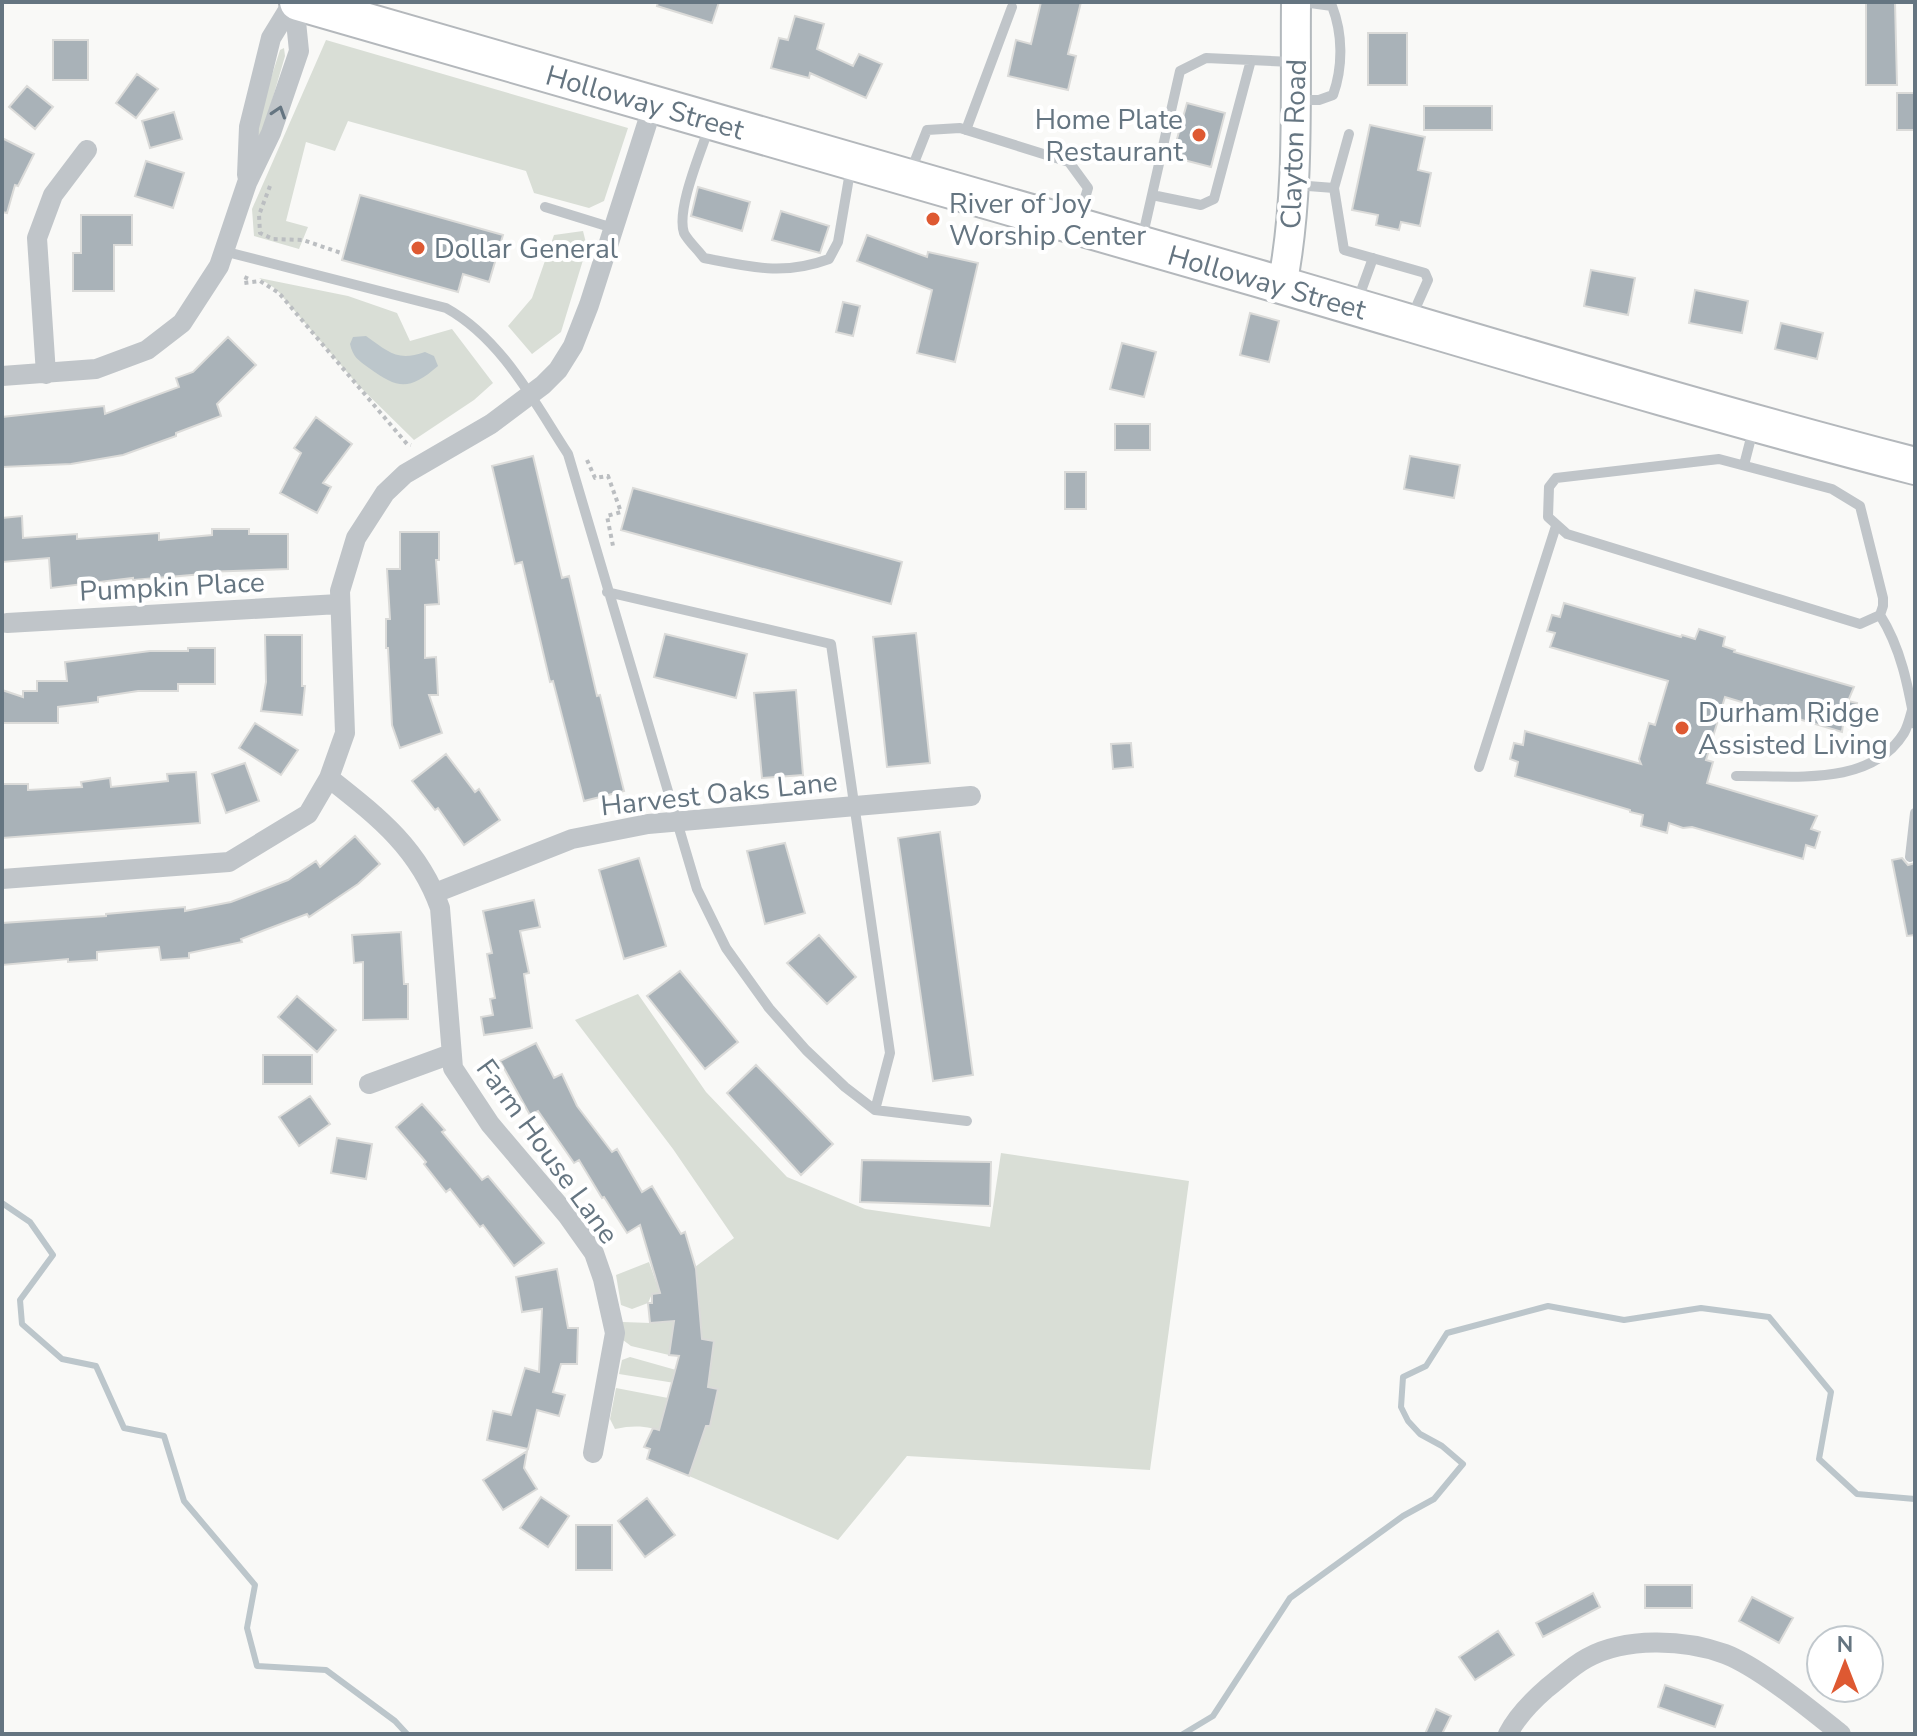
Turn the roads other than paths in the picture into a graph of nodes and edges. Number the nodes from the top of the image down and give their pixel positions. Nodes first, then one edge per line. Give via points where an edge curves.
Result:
1 (295, 2) edge
2 (1296, 2) edge
3 (1303, 2) edge
4 (1012, 7) dead end
5 (1251, 60) junction
6 (1295, 63) junction
7 (1295, 100) junction
8 (653, 105) junction
9 (711, 122) junction
10 (966, 130) junction
11 (1349, 134) dead end
12 (87, 150) dead end
13 (851, 162) junction
14 (908, 178) junction
15 (247, 183) junction
16 (1293, 185) junction
17 (1334, 188) junction
18 (1152, 195) junction
19 (545, 207) dead end
20 (1076, 227) junction
21 (613, 228) junction
22 (1140, 245) junction
23 (223, 251) junction
24 (1373, 258) junction
25 (1282, 286) junction
26 (1355, 308) junction
27 (1408, 324) junction
28 (46, 374) junction
29 (2, 376) edge
30 (530, 395) junction
31 (1754, 425) junction
32 (1744, 465) junction
33 (1915, 466) edge
34 (1556, 526) junction
35 (607, 592) junction
36 (339, 604) junction
37 (1880, 615) junction
38 (7, 623) dead end
39 (1912, 710) junction
40 (1915, 724) edge
41 (1479, 767) dead end
42 (1736, 776) dead end
43 (329, 778) junction
44 (971, 796) dead end
45 (853, 806) junction
46 (1915, 813) edge
47 (677, 820) junction
48 (1910, 857) dead end
49 (2, 879) edge
50 (435, 893) junction
51 (451, 1054) junction
52 (369, 1084) dead end
53 (875, 1110) junction
54 (967, 1121) dead end
55 (593, 1453) dead end
56 (1508, 1734) edge
57 (1841, 1734) edge

1 - 8 highway, Holloway Street
1 - 15 street via 271,38 249,127
15 -> 1 street via 271,133 299,51
2 - 6 street, Clayton Road
3 - 7 lane via 1332,6 1340,25 1339,78 1333,95
4 - 10 lane
5 - 6 lane
5 - 18 lane via 1206,58 1180,71
5 - 18 lane via 1214,199 1201,205
6 - 7 street, Clayton Road
7 - 16 street, Clayton Road
8 - 9 highway, Holloway Street
8 - 21 street
9 - 13 highway, Holloway Street
9 - 13 lane via 684,210 685,233 704,258 766,270 829,259 838,242
10 - 14 lane via 927,130
10 - 20 lane via 1069,162 1088,188
11 - 17 lane
12 - 28 street via 53,195 37,238
13 - 14 highway, Holloway Street
14 - 20 highway, Holloway Street
15 - 23 street
16 - 17 lane
16 - 25 street, Clayton Road
17 - 24 lane via 1344,250
18 - 22 lane
19 - 21 lane
20 - 22 highway, Holloway Street
21 - 30 street via 573,346 558,370
22 - 25 highway, Holloway Street
23 - 28 street via 182,323 147,350 96,369
23 - 30 lane via 446,308 490,340
24 - 26 lane
24 - 27 lane via 1425,273 1428,280
25 - 26 highway, Holloway Street
26 - 27 highway, Holloway Street
27 - 31 highway, Holloway Street
28 - 29 street
30 - 35 lane via 568,454
30 - 36 street via 405,474 385,493 356,538
31 - 32 lane
31 - 33 highway, Holloway Street
32 - 34 lane via 1719,459 1556,478 1548,500 1548,517
32 - 37 lane via 1832,489 1860,506 1883,598
34 - 37 lane via 1567,534 1860,624
34 - 41 lane
35 - 45 lane via 831,644
35 - 47 lane
36 - 38 street, Pumpkin Place
36 - 43 street via 345,733
37 - 39 lane via 1908,680
39 - 40 lane
39 - 42 lane via 1904,733 1881,758 1858,769
43 - 49 street via 308,814 229,862
43 - 50 street, Farm House Lane via 406,844
44 - 45 street, Harvest Oaks Lane
45 - 47 street, Harvest Oaks Lane
45 - 53 lane via 890,1053
46 - 48 lane
47 - 50 street, Harvest Oaks Lane via 572,839
47 - 53 lane via 697,889 726,948 806,1050
50 - 51 street, Farm House Lane
51 - 52 street
51 - 55 street, Farm House Lane via 453,1068 490,1124 594,1253 615,1333
53 - 54 lane
56 - 57 street via 1537,1697 1587,1658 1652,1643 1702,1648 1740,1661

